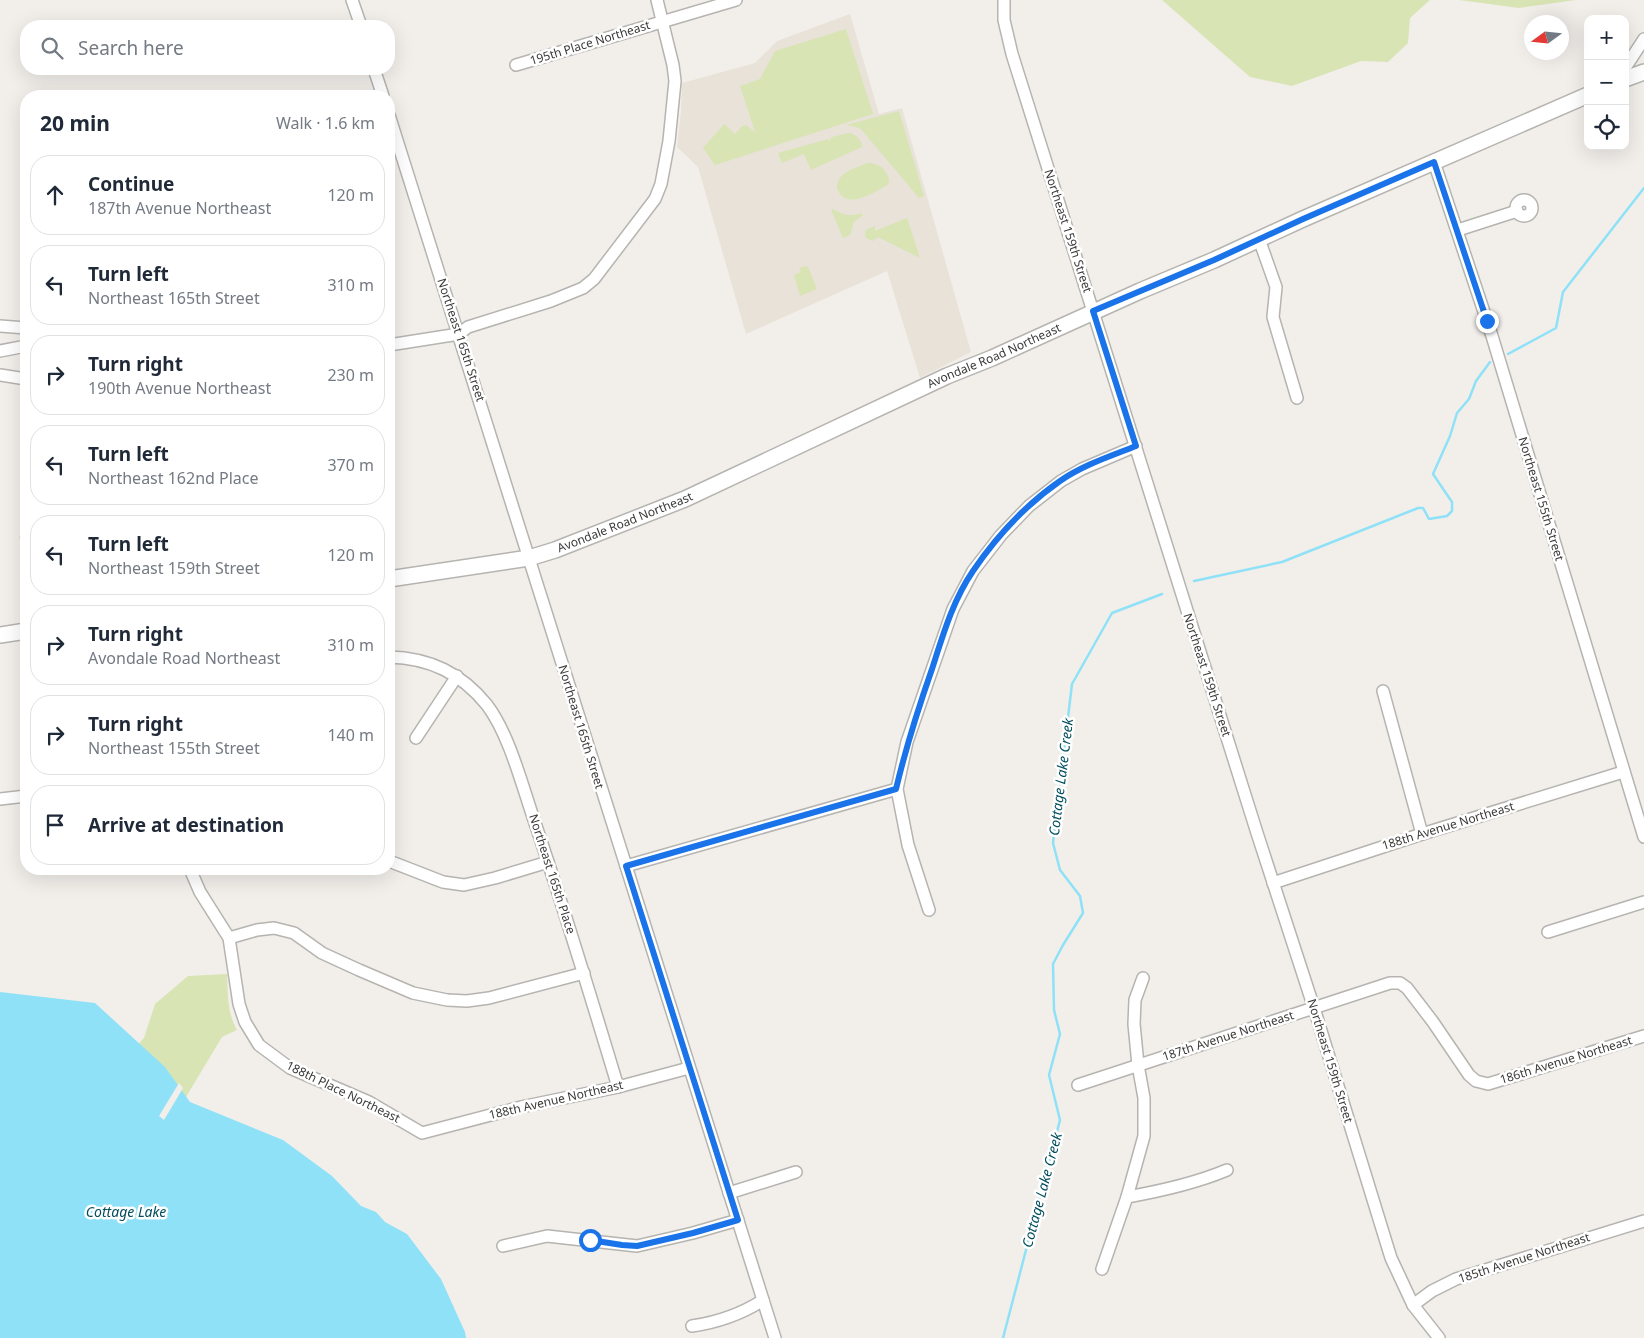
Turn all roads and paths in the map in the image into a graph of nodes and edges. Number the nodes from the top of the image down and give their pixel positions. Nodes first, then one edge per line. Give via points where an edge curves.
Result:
1 (352, 0) edge
2 (657, 0) edge
3 (736, 0) edge
4 (1004, 0) edge
5 (359, 20) edge
6 (663, 21) junction
7 (1644, 39) edge
8 (1629, 62) edge
9 (516, 65) dead end
10 (1644, 72) edge
11 (376, 75) edge
12 (1629, 78) edge
13 (381, 90) edge
14 (1584, 97) edge
15 (395, 134) edge
16 (1434, 162) junction
17 (1517, 211) dead end
18 (1458, 230) junction
19 (1259, 239) junction
20 (1093, 311) junction
21 (0, 326) edge
22 (20, 328) edge
23 (459, 334) junction
24 (395, 344) edge
25 (20, 347) edge
26 (0, 351) edge
27 (0, 375) edge
28 (20, 378) edge
29 (1297, 398) dead end
30 (1136, 446) junction
31 (529, 558) junction
32 (395, 579) edge
33 (20, 632) edge
34 (0, 635) edge
35 (395, 657) edge
36 (456, 676) junction
37 (1383, 691) dead end
38 (416, 738) dead end
39 (1623, 772) junction
40 (896, 789) junction
41 (20, 797) edge
42 (0, 799) edge
43 (1641, 816) edge
44 (1422, 834) junction
45 (1644, 837) edge
46 (548, 862) junction
47 (395, 863) edge
48 (626, 866) junction
49 (193, 875) edge
50 (1273, 883) junction
51 (1644, 902) edge
52 (929, 910) dead end
53 (1548, 932) dead end
54 (229, 938) junction
55 (584, 973) junction
56 (1143, 978) dead end
57 (1314, 1008) junction
58 (1644, 1036) edge
59 (1138, 1065) junction
60 (689, 1068) junction
61 (1488, 1084) joint
62 (1078, 1085) dead end
63 (618, 1087) junction
64 (422, 1133) joint
65 (1227, 1170) dead end
66 (796, 1172) dead end
67 (729, 1193) junction
68 (1127, 1197) junction
69 (738, 1220) junction
70 (1642, 1221) edge
71 (503, 1246) dead end
72 (1102, 1270) dead end
73 (763, 1300) junction
74 (1413, 1305) junction
75 (692, 1326) dead end
76 (775, 1338) edge
77 (1439, 1338) edge

1 - 5 street
2 - 6 street
3 - 6 street, 195th Place Northeast
4 - 20 street, Northeast 159th Street via 1004,20 1012,54
6 - 9 street, 195th Place Northeast
6 - 23 street via 675,81 669,141 655,199 594,280 583,288
7 - 8 street
10 - 12 main road
11 - 13 street
14 - 16 main road, Avondale Road Northeast
15 - 23 street, Northeast 165th Street
16 - 18 street, Northeast 155th Street
16 - 19 main road, Avondale Road Northeast
17 - 18 street
18 - 39 street, Northeast 155th Street
19 - 20 main road, Avondale Road Northeast
19 - 29 street via 1276,287 1273,317
20 - 30 street, Northeast 159th Street
20 - 31 main road, Avondale Road Northeast via 684,499
21 - 22 street
23 - 24 street
23 - 31 street, Northeast 165th Street
25 - 26 street
27 - 28 street
30 - 40 street via 1061,480 1029,506 973,571 953,609 937,652 907,742
30 - 50 street, Northeast 159th Street
31 - 32 main road, Avondale Road Northeast
31 - 48 street, Northeast 165th Street
33 - 34 main road
35 - 36 street, Northeast 165th Place via 430,662
36 - 38 street
36 - 46 street, Northeast 165th Place via 488,706 499,726
37 - 44 street
39 - 43 street, Northeast 155th Street
39 - 44 street, 188th Avenue Northeast
40 - 48 street
40 - 52 street via 908,845
41 - 42 street
43 - 45 street, Northeast 155th Street
44 - 50 street, 188th Avenue Northeast
46 - 47 street via 464,885 443,882
46 - 55 street, Northeast 165th Place
48 - 60 street, Northeast 165th Street
49 - 54 street
50 - 57 street, Northeast 159th Street
51 - 53 street
54 - 55 street via 274,928 294,933 322,953 359,970 412,993 447,1000 489,998
54 - 64 street, 188th Place Northeast via 239,1004 259,1045 290,1068 369,1102
55 - 63 street, Northeast 165th Place
56 - 59 street via 1135,1000
57 - 59 street, 187th Avenue Northeast
57 - 61 street, 187th Avenue Northeast via 1390,983 1400,984 1407,988 1469,1074
57 - 74 street, Northeast 159th Street via 1391,1258
58 - 61 street, 186th Avenue Northeast
59 - 62 street, 187th Avenue Northeast
59 - 68 street via 1144,1098 1144,1136
60 - 63 street, 188th Avenue Northeast
60 - 67 street, Northeast 165th Street
63 - 64 street, 188th Avenue Northeast via 521,1107
65 - 68 street
66 - 67 street
67 - 69 street, Northeast 165th Street
68 - 72 street
69 - 71 street via 637,1246 547,1236
69 - 73 street, Northeast 165th Street
70 - 74 street, 185th Avenue Northeast via 1456,1279
73 - 75 street via 727,1319
73 - 76 street, Northeast 165th Street
74 - 77 street, Northeast 159th Street

